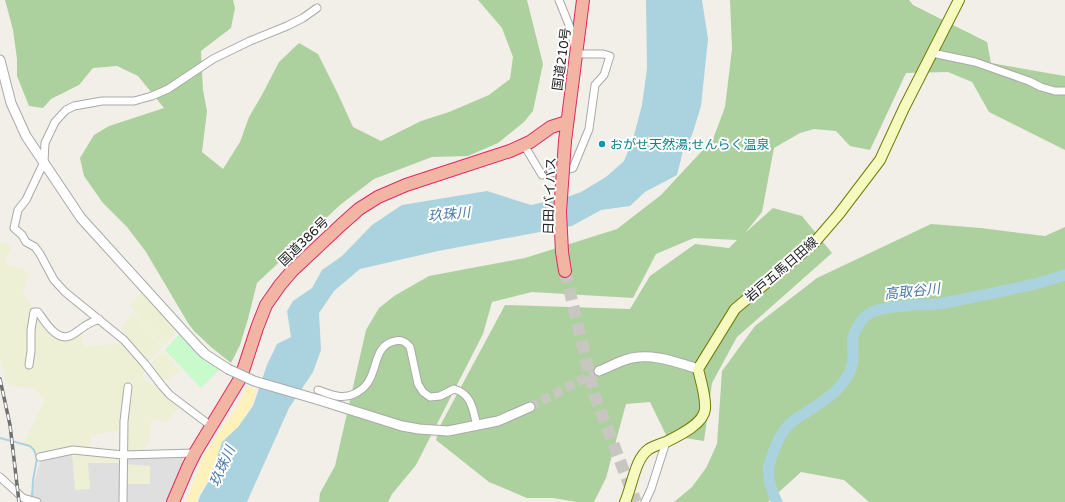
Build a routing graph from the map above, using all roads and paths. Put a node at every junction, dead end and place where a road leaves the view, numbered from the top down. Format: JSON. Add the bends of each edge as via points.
{"nodes":[{"id":1,"x":559,"y":0,"type":"edge"},
{"id":2,"x":583,"y":0,"type":"edge"},
{"id":3,"x":959,"y":0,"type":"edge"},
{"id":4,"x":317,"y":8,"type":"dead end"},
{"id":5,"x":932,"y":53,"type":"junction"},
{"id":6,"x":576,"y":54,"type":"junction"},
{"id":7,"x":0,"y":60,"type":"edge"},
{"id":8,"x":1065,"y":92,"type":"edge"},
{"id":9,"x":567,"y":122,"type":"junction"},
{"id":10,"x":524,"y":145,"type":"junction"},
{"id":11,"x":44,"y":162,"type":"junction"},
{"id":12,"x":565,"y":271,"type":"tunnel mouth"},
{"id":13,"x":99,"y":319,"type":"junction"},
{"id":14,"x":29,"y":365,"type":"dead end"},
{"id":15,"x":698,"y":369,"type":"junction"},
{"id":16,"x":599,"y":371,"type":"tunnel mouth"},
{"id":17,"x":128,"y":387,"type":"dead end"},
{"id":18,"x":317,"y":395,"type":"junction"},
{"id":19,"x":530,"y":407,"type":"tunnel mouth"},
{"id":20,"x":211,"y":426,"type":"junction"},
{"id":21,"x":478,"y":426,"type":"junction"},
{"id":22,"x":666,"y":442,"type":"junction"},
{"id":23,"x":195,"y":453,"type":"junction"},
{"id":24,"x":123,"y":454,"type":"junction"},
{"id":25,"x":40,"y":457,"type":"dead end"},
{"id":26,"x":0,"y":477,"type":"edge"},
{"id":27,"x":25,"y":500,"type":"edge"},
{"id":28,"x":37,"y":502,"type":"edge"},
{"id":29,"x":123,"y":502,"type":"edge"},
{"id":30,"x":173,"y":502,"type":"edge"},
{"id":31,"x":625,"y":502,"type":"edge"},
{"id":32,"x":645,"y":502,"type":"edge"}],
"edges":[{"from":1,"to":6,"type":"street","via":[[571,30]]},
{"from":2,"to":6,"type":"highway","name":"国道210号"},
{"from":3,"to":5,"type":"main road","name":"岩戸五馬日田線"},
{"from":4,"to":11,"type":"street","via":[[303,18],[213,59],[168,89],[152,96],[134,101],[74,106],[66,110],[55,122],[45,143]]},
{"from":5,"to":8,"type":"street","via":[[975,62],[1041,87]]},
{"from":5,"to":15,"type":"main road","name":"岩戸五馬日田線","via":[[880,160],[814,243],[735,309]]},
{"from":6,"to":9,"type":"highway","name":"国道210号"},
{"from":6,"to":10,"type":"street","via":[[607,55],[604,75],[595,85],[589,129],[573,168],[542,175]]},
{"from":7,"to":11,"type":"street","via":[[11,103],[26,136]]},
{"from":9,"to":10,"type":"highway","name":"国道386号","via":[[551,126]]},
{"from":9,"to":12,"type":"highway","name":"日田バイパス","bridge":true,"via":[[560,212]]},
{"from":10,"to":20,"type":"highway","name":"国道386号","via":[[392,190],[367,203],[341,225],[288,275],[270,298],[241,377]]},
{"from":11,"to":13,"type":"street","via":[[26,200],[18,210],[14,228],[26,242],[35,247],[64,292]]},
{"from":11,"to":18,"type":"street","bridge":true,"via":[[81,218],[198,347],[228,369],[254,381]]},
{"from":13,"to":14,"type":"street","via":[[68,337],[53,332],[38,312],[34,312]]},
{"from":13,"to":20,"type":"street","via":[[124,340],[170,395]]},
{"from":15,"to":16,"type":"street","via":[[668,359],[644,357],[623,360]]},
{"from":15,"to":22,"type":"main road","via":[[705,411],[695,425]]},
{"from":17,"to":24,"type":"street"},
{"from":18,"to":21,"type":"street","via":[[402,426],[448,431]]},
{"from":18,"to":21,"type":"street","via":[[340,397],[355,394],[366,385],[383,347],[398,340],[407,342],[410,347],[418,384],[423,392],[430,397],[440,396],[454,389],[462,391],[467,396]]},
{"from":19,"to":21,"type":"street","via":[[498,421]]},
{"from":20,"to":23,"type":"highway","name":"国道386号"},
{"from":22,"to":31,"type":"main road","via":[[648,449],[640,460]]},
{"from":22,"to":32,"type":"street","via":[[658,471]]},
{"from":23,"to":24,"type":"street"},
{"from":23,"to":30,"type":"highway","name":"国道386号"},
{"from":24,"to":25,"type":"street","via":[[73,450]]},
{"from":24,"to":29,"type":"street"},
{"from":26,"to":27,"type":"street"},
{"from":27,"to":28,"type":"street"}]}
